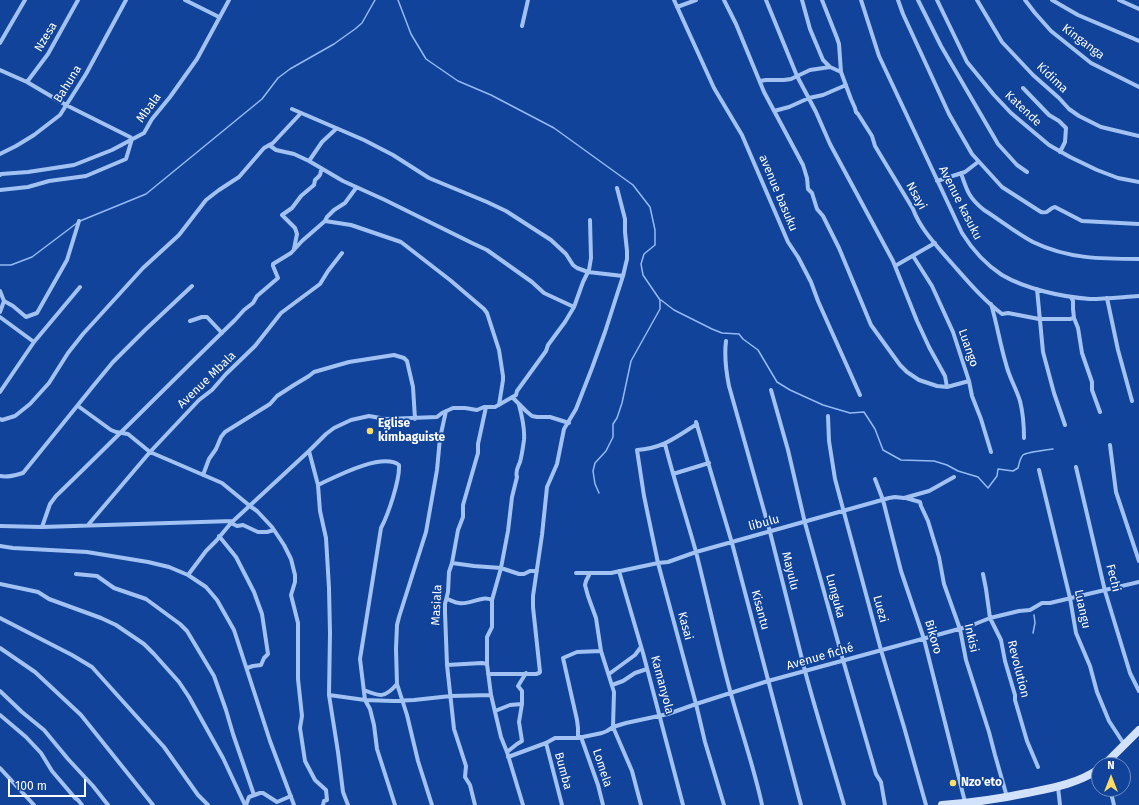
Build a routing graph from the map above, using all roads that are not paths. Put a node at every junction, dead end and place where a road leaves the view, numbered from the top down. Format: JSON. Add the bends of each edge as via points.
{"nodes":[{"id":1,"x":25,"y":0,"type":"edge"},
{"id":2,"x":78,"y":0,"type":"edge"},
{"id":3,"x":126,"y":0,"type":"edge"},
{"id":4,"x":185,"y":0,"type":"edge"},
{"id":5,"x":228,"y":0,"type":"edge"},
{"id":6,"x":528,"y":0,"type":"edge"},
{"id":7,"x":674,"y":0,"type":"edge"},
{"id":8,"x":696,"y":0,"type":"edge"},
{"id":9,"x":724,"y":0,"type":"edge"},
{"id":10,"x":766,"y":0,"type":"edge"},
{"id":11,"x":802,"y":0,"type":"edge"},
{"id":12,"x":822,"y":0,"type":"edge"},
{"id":13,"x":861,"y":0,"type":"edge"},
{"id":14,"x":918,"y":0,"type":"edge"},
{"id":15,"x":937,"y":0,"type":"edge"},
{"id":16,"x":977,"y":0,"type":"edge"},
{"id":17,"x":1025,"y":0,"type":"edge"},
{"id":18,"x":1052,"y":0,"type":"edge"},
{"id":19,"x":1120,"y":0,"type":"edge"},
{"id":20,"x":900,"y":1,"type":"edge"},
{"id":21,"x":677,"y":7,"type":"junction"},
{"id":22,"x":1139,"y":9,"type":"edge"},
{"id":23,"x":219,"y":17,"type":"junction"},
{"id":24,"x":522,"y":26,"type":"dead end"},
{"id":25,"x":1139,"y":42,"type":"edge"},
{"id":26,"x":0,"y":43,"type":"edge"},
{"id":27,"x":830,"y":67,"type":"junction"},
{"id":28,"x":0,"y":70,"type":"edge"},
{"id":29,"x":841,"y":72,"type":"junction"},
{"id":30,"x":797,"y":76,"type":"junction"},
{"id":31,"x":760,"y":81,"type":"junction"},
{"id":32,"x":27,"y":82,"type":"junction"},
{"id":33,"x":846,"y":85,"type":"junction"},
{"id":34,"x":1139,"y":86,"type":"edge"},
{"id":35,"x":1023,"y":88,"type":"dead end"},
{"id":36,"x":809,"y":98,"type":"junction"},
{"id":37,"x":66,"y":105,"type":"junction"},
{"id":38,"x":292,"y":109,"type":"dead end"},
{"id":39,"x":774,"y":111,"type":"junction"},
{"id":40,"x":301,"y":113,"type":"junction"},
{"id":41,"x":336,"y":129,"type":"junction"},
{"id":42,"x":1139,"y":136,"type":"edge"},
{"id":43,"x":132,"y":139,"type":"junction"},
{"id":44,"x":269,"y":145,"type":"junction"},
{"id":45,"x":1060,"y":152,"type":"junction"},
{"id":46,"x":0,"y":154,"type":"edge"},
{"id":47,"x":309,"y":161,"type":"junction"},
{"id":48,"x":978,"y":162,"type":"junction"},
{"id":49,"x":320,"y":168,"type":"junction"},
{"id":50,"x":1027,"y":172,"type":"dead end"},
{"id":51,"x":961,"y":173,"type":"junction"},
{"id":52,"x":0,"y":175,"type":"edge"},
{"id":53,"x":937,"y":181,"type":"junction"},
{"id":54,"x":1139,"y":182,"type":"edge"},
{"id":55,"x":356,"y":188,"type":"junction"},
{"id":56,"x":617,"y":188,"type":"dead end"},
{"id":57,"x":0,"y":190,"type":"edge"},
{"id":58,"x":590,"y":220,"type":"dead end"},
{"id":59,"x":79,"y":221,"type":"dead end"},
{"id":60,"x":325,"y":221,"type":"junction"},
{"id":61,"x":1139,"y":224,"type":"edge"},
{"id":62,"x":935,"y":244,"type":"junction"},
{"id":63,"x":294,"y":250,"type":"junction"},
{"id":64,"x":342,"y":253,"type":"dead end"},
{"id":65,"x":913,"y":256,"type":"junction"},
{"id":66,"x":1139,"y":259,"type":"edge"},
{"id":67,"x":895,"y":266,"type":"junction"},
{"id":68,"x":588,"y":272,"type":"junction"},
{"id":69,"x":623,"y":276,"type":"junction"},
{"id":70,"x":192,"y":286,"type":"dead end"},
{"id":71,"x":80,"y":287,"type":"dead end"},
{"id":72,"x":1037,"y":289,"type":"junction"},
{"id":73,"x":0,"y":291,"type":"edge"},
{"id":74,"x":1139,"y":296,"type":"edge"},
{"id":75,"x":1071,"y":297,"type":"junction"},
{"id":76,"x":1107,"y":298,"type":"junction"},
{"id":77,"x":4,"y":301,"type":"junction"},
{"id":78,"x":991,"y":304,"type":"junction"},
{"id":79,"x":574,"y":307,"type":"junction"},
{"id":80,"x":0,"y":312,"type":"edge"},
{"id":81,"x":0,"y":317,"type":"edge"},
{"id":82,"x":1074,"y":318,"type":"junction"},
{"id":83,"x":1039,"y":319,"type":"junction"},
{"id":84,"x":190,"y":321,"type":"dead end"},
{"id":85,"x":222,"y":332,"type":"junction"},
{"id":86,"x":726,"y":341,"type":"dead end"},
{"id":87,"x":34,"y":342,"type":"junction"},
{"id":88,"x":969,"y":381,"type":"junction"},
{"id":89,"x":947,"y":387,"type":"junction"},
{"id":90,"x":771,"y":390,"type":"dead end"},
{"id":91,"x":0,"y":392,"type":"edge"},
{"id":92,"x":860,"y":394,"type":"dead end"},
{"id":93,"x":512,"y":397,"type":"junction"},
{"id":94,"x":1132,"y":401,"type":"dead end"},
{"id":95,"x":499,"y":405,"type":"junction"},
{"id":96,"x":520,"y":405,"type":"junction"},
{"id":97,"x":78,"y":406,"type":"junction"},
{"id":98,"x":486,"y":407,"type":"junction"},
{"id":99,"x":446,"y":411,"type":"junction"},
{"id":100,"x":1100,"y":412,"type":"dead end"},
{"id":101,"x":828,"y":416,"type":"dead end"},
{"id":102,"x":0,"y":419,"type":"edge"},
{"id":103,"x":415,"y":419,"type":"junction"},
{"id":104,"x":569,"y":423,"type":"junction"},
{"id":105,"x":1065,"y":425,"type":"dead end"},
{"id":106,"x":122,"y":433,"type":"junction"},
{"id":107,"x":1024,"y":438,"type":"dead end"},
{"id":108,"x":666,"y":444,"type":"junction"},
{"id":109,"x":1110,"y":445,"type":"dead end"},
{"id":110,"x":309,"y":451,"type":"junction"},
{"id":111,"x":150,"y":452,"type":"junction"},
{"id":112,"x":991,"y":452,"type":"dead end"},
{"id":113,"x":709,"y":463,"type":"junction"},
{"id":114,"x":1076,"y":467,"type":"dead end"},
{"id":115,"x":1039,"y":470,"type":"dead end"},
{"id":116,"x":673,"y":474,"type":"junction"},
{"id":117,"x":203,"y":475,"type":"junction"},
{"id":118,"x":0,"y":476,"type":"edge"},
{"id":119,"x":954,"y":477,"type":"dead end"},
{"id":120,"x":875,"y":478,"type":"dead end"},
{"id":121,"x":318,"y":485,"type":"junction"},
{"id":122,"x":904,"y":498,"type":"junction"},
{"id":123,"x":883,"y":500,"type":"junction"},
{"id":124,"x":250,"y":506,"type":"junction"},
{"id":125,"x":844,"y":511,"type":"junction"},
{"id":126,"x":232,"y":522,"type":"junction"},
{"id":127,"x":805,"y":523,"type":"junction"},
{"id":128,"x":88,"y":525,"type":"junction"},
{"id":129,"x":0,"y":526,"type":"edge"},
{"id":130,"x":42,"y":528,"type":"junction"},
{"id":131,"x":274,"y":530,"type":"junction"},
{"id":132,"x":770,"y":532,"type":"junction"},
{"id":133,"x":219,"y":536,"type":"junction"},
{"id":134,"x":732,"y":543,"type":"junction"},
{"id":135,"x":0,"y":546,"type":"edge"},
{"id":136,"x":696,"y":552,"type":"junction"},
{"id":137,"x":1139,"y":561,"type":"edge"},
{"id":138,"x":452,"y":563,"type":"junction"},
{"id":139,"x":658,"y":563,"type":"junction"},
{"id":140,"x":501,"y":568,"type":"junction"},
{"id":141,"x":537,"y":571,"type":"junction"},
{"id":142,"x":619,"y":571,"type":"junction"},
{"id":143,"x":576,"y":573,"type":"dead end"},
{"id":144,"x":590,"y":573,"type":"junction"},
{"id":145,"x":76,"y":574,"type":"dead end"},
{"id":146,"x":983,"y":574,"type":"dead end"},
{"id":147,"x":188,"y":575,"type":"junction"},
{"id":148,"x":1139,"y":582,"type":"edge"},
{"id":149,"x":0,"y":584,"type":"edge"},
{"id":150,"x":1105,"y":590,"type":"junction"},
{"id":151,"x":1070,"y":598,"type":"junction"},
{"id":152,"x":447,"y":599,"type":"junction"},
{"id":153,"x":492,"y":600,"type":"junction"},
{"id":154,"x":0,"y":618,"type":"edge"},
{"id":155,"x":990,"y":618,"type":"junction"},
{"id":156,"x":960,"y":629,"type":"junction"},
{"id":157,"x":924,"y":638,"type":"junction"},
{"id":158,"x":641,"y":647,"type":"junction"},
{"id":159,"x":0,"y":648,"type":"edge"},
{"id":160,"x":881,"y":650,"type":"junction"},
{"id":161,"x":601,"y":651,"type":"junction"},
{"id":162,"x":843,"y":660,"type":"junction"},
{"id":163,"x":487,"y":664,"type":"junction"},
{"id":164,"x":447,"y":665,"type":"junction"},
{"id":165,"x":247,"y":668,"type":"junction"},
{"id":166,"x":647,"y":669,"type":"junction"},
{"id":167,"x":805,"y":672,"type":"junction"},
{"id":168,"x":526,"y":673,"type":"junction"},
{"id":169,"x":488,"y":674,"type":"junction"},
{"id":170,"x":609,"y":674,"type":"junction"},
{"id":171,"x":768,"y":681,"type":"junction"},
{"id":172,"x":397,"y":684,"type":"junction"},
{"id":173,"x":612,"y":685,"type":"junction"},
{"id":174,"x":364,"y":690,"type":"junction"},
{"id":175,"x":0,"y":691,"type":"edge"},
{"id":176,"x":1139,"y":691,"type":"edge"},
{"id":177,"x":731,"y":694,"type":"junction"},
{"id":178,"x":328,"y":695,"type":"junction"},
{"id":179,"x":491,"y":695,"type":"junction"},
{"id":180,"x":451,"y":696,"type":"junction"},
{"id":181,"x":365,"y":700,"type":"junction"},
{"id":182,"x":402,"y":701,"type":"junction"},
{"id":183,"x":522,"y":704,"type":"junction"},
{"id":184,"x":696,"y":704,"type":"junction"},
{"id":185,"x":495,"y":711,"type":"junction"},
{"id":186,"x":0,"y":715,"type":"edge"},
{"id":187,"x":660,"y":716,"type":"junction"},
{"id":188,"x":613,"y":727,"type":"junction"},
{"id":189,"x":1139,"y":730,"type":"edge"},
{"id":190,"x":579,"y":737,"type":"junction"},
{"id":191,"x":546,"y":743,"type":"junction"},
{"id":192,"x":1124,"y":745,"type":"junction"},
{"id":193,"x":507,"y":755,"type":"junction"},
{"id":194,"x":1112,"y":757,"type":"edge"},
{"id":195,"x":1038,"y":767,"type":"dead end"},
{"id":196,"x":0,"y":768,"type":"edge"},
{"id":197,"x":1091,"y":774,"type":"edge"},
{"id":198,"x":1058,"y":787,"type":"junction"},
{"id":199,"x":254,"y":795,"type":"junction"},
{"id":200,"x":291,"y":796,"type":"junction"},
{"id":201,"x":1007,"y":797,"type":"junction"},
{"id":202,"x":965,"y":802,"type":"junction"},
{"id":203,"x":34,"y":805,"type":"edge"},
{"id":204,"x":82,"y":805,"type":"edge"},
{"id":205,"x":108,"y":805,"type":"edge"},
{"id":206,"x":153,"y":805,"type":"edge"},
{"id":207,"x":208,"y":805,"type":"edge"},
{"id":208,"x":245,"y":805,"type":"edge"},
{"id":209,"x":294,"y":805,"type":"edge"},
{"id":210,"x":323,"y":805,"type":"edge"},
{"id":211,"x":348,"y":805,"type":"edge"},
{"id":212,"x":395,"y":805,"type":"edge"},
{"id":213,"x":432,"y":805,"type":"edge"},
{"id":214,"x":475,"y":805,"type":"edge"},
{"id":215,"x":523,"y":805,"type":"edge"},
{"id":216,"x":562,"y":805,"type":"edge"},
{"id":217,"x":603,"y":805,"type":"edge"},
{"id":218,"x":641,"y":805,"type":"edge"},
{"id":219,"x":683,"y":805,"type":"edge"},
{"id":220,"x":724,"y":805,"type":"edge"},
{"id":221,"x":762,"y":805,"type":"edge"},
{"id":222,"x":801,"y":805,"type":"edge"},
{"id":223,"x":844,"y":805,"type":"edge"},
{"id":224,"x":885,"y":805,"type":"edge"},
{"id":225,"x":926,"y":805,"type":"edge"},
{"id":226,"x":942,"y":805,"type":"edge"},
{"id":227,"x":1060,"y":805,"type":"edge"}],
"edges":[{"from":1,"to":26,"type":"street"},
{"from":2,"to":32,"type":"street","name":"Nzesa","via":[[48,54]]},
{"from":3,"to":37,"type":"street","name":"Bahuna"},
{"from":4,"to":23,"type":"street"},
{"from":5,"to":23,"type":"street","name":"Mbala"},
{"from":6,"to":24,"type":"street"},
{"from":7,"to":21,"type":"street","name":"avenue basuku"},
{"from":8,"to":21,"type":"street"},
{"from":9,"to":31,"type":"street"},
{"from":10,"to":30,"type":"street"},
{"from":11,"to":27,"type":"street","via":[[810,29],[823,60]]},
{"from":12,"to":29,"type":"street","name":"Nsayi","via":[[839,44]]},
{"from":13,"to":53,"type":"street","name":"Avenue kasuku","via":[[879,56]]},
{"from":14,"to":50,"type":"street","via":[[941,46],[998,144]]},
{"from":15,"to":45,"type":"street","name":"Katende","via":[[967,62],[1011,113]]},
{"from":16,"to":42,"type":"street","name":"Kidima","via":[[1002,42],[1069,109],[1101,127]]},
{"from":17,"to":34,"type":"street","name":"Kinganga","via":[[1051,31],[1091,62]]},
{"from":18,"to":25,"type":"street"},
{"from":19,"to":22,"type":"street"},
{"from":20,"to":48,"type":"street","via":[[903,14],[949,114]]},
{"from":21,"to":92,"type":"street","name":"avenue basuku","via":[[714,88],[742,135],[788,242],[811,282]]},
{"from":23,"to":43,"type":"street","name":"Mbala","via":[[197,59],[170,97],[144,132]]},
{"from":27,"to":29,"type":"street"},
{"from":27,"to":30,"type":"street","via":[[810,70]]},
{"from":28,"to":32,"type":"street"},
{"from":29,"to":33,"type":"street","name":"Nsayi"},
{"from":30,"to":31,"type":"street","via":[[784,80]]},
{"from":30,"to":36,"type":"street"},
{"from":31,"to":39,"type":"street"},
{"from":32,"to":37,"type":"street"},
{"from":33,"to":36,"type":"street"},
{"from":33,"to":62,"type":"street","name":"Nsayi","via":[[856,112],[916,217]]},
{"from":35,"to":45,"type":"street","via":[[1049,115],[1066,128],[1065,142]]},
{"from":36,"to":39,"type":"street"},
{"from":36,"to":67,"type":"street","via":[[843,170]]},
{"from":37,"to":43,"type":"street"},
{"from":37,"to":46,"type":"street","name":"Bahuna","via":[[60,115],[34,135]]},
{"from":38,"to":40,"type":"street"},
{"from":39,"to":89,"type":"street","via":[[803,165],[808,189],[839,248],[877,334],[907,372],[924,382]]},
{"from":40,"to":41,"type":"street"},
{"from":40,"to":44,"type":"street"},
{"from":41,"to":47,"type":"street","via":[[322,142]]},
{"from":41,"to":68,"type":"street","via":[[393,155],[429,178],[506,211],[551,240],[577,268]]},
{"from":43,"to":52,"type":"street","name":"Mbala","via":[[74,165]]},
{"from":43,"to":57,"type":"street","via":[[126,159],[86,176]]},
{"from":44,"to":47,"type":"street","via":[[276,150]]},
{"from":44,"to":102,"type":"street","via":[[239,177],[206,200],[179,235],[132,279],[83,334],[49,383],[30,404],[14,416]]},
{"from":45,"to":54,"type":"street","name":"Katende","via":[[1118,178]]},
{"from":47,"to":49,"type":"street"},
{"from":48,"to":51,"type":"street"},
{"from":48,"to":61,"type":"street","via":[[1002,187],[1041,212],[1048,212],[1054,207],[1082,221]]},
{"from":49,"to":55,"type":"street"},
{"from":49,"to":63,"type":"street","via":[[321,175],[314,180],[314,185],[282,216],[295,228],[297,234]]},
{"from":51,"to":53,"type":"street"},
{"from":51,"to":66,"type":"street","via":[[966,190],[977,205],[1034,242],[1079,256]]},
{"from":53,"to":72,"type":"street","name":"Avenue kasuku","via":[[962,233],[980,257],[1001,274]]},
{"from":55,"to":60,"type":"street","via":[[345,203],[334,210]]},
{"from":55,"to":79,"type":"street","via":[[487,250],[544,293]]},
{"from":56,"to":69,"type":"street","via":[[625,219],[627,259]]},
{"from":58,"to":68,"type":"street","via":[[591,258]]},
{"from":59,"to":77,"type":"street","via":[[67,260],[37,313],[26,317]]},
{"from":60,"to":63,"type":"street"},
{"from":60,"to":95,"type":"street","via":[[351,225],[401,242],[487,313],[501,360],[503,380]]},
{"from":62,"to":65,"type":"street"},
{"from":62,"to":78,"type":"street","name":"Nsayi"},
{"from":63,"to":85,"type":"street","via":[[273,264],[278,278]]},
{"from":64,"to":111,"type":"street","name":"Avenue Mbala","via":[[320,284],[280,313],[244,358],[199,400]]},
{"from":65,"to":67,"type":"street"},
{"from":65,"to":88,"type":"street","name":"Luango","via":[[946,315]]},
{"from":67,"to":89,"type":"street","via":[[917,321],[945,376]]},
{"from":68,"to":69,"type":"street"},
{"from":68,"to":79,"type":"street"},
{"from":69,"to":104,"type":"street","via":[[606,332]]},
{"from":70,"to":97,"type":"street","via":[[113,362]]},
{"from":71,"to":87,"type":"street"},
{"from":72,"to":75,"type":"street","name":"Avenue kasuku"},
{"from":72,"to":83,"type":"street"},
{"from":73,"to":77,"type":"street"},
{"from":74,"to":76,"type":"street","name":"Avenue kasuku"},
{"from":75,"to":76,"type":"street","name":"Avenue kasuku"},
{"from":75,"to":82,"type":"street"},
{"from":76,"to":94,"type":"street"},
{"from":77,"to":80,"type":"street"},
{"from":78,"to":83,"type":"street","name":"Nsayi","via":[[1002,314]]},
{"from":78,"to":107,"type":"street","via":[[1006,366],[1020,401]]},
{"from":79,"to":93,"type":"street"},
{"from":81,"to":87,"type":"street"},
{"from":82,"to":83,"type":"street","name":"Nsayi"},
{"from":82,"to":100,"type":"street"},
{"from":83,"to":105,"type":"street","via":[[1054,393]]},
{"from":84,"to":85,"type":"street","via":[[207,317]]},
{"from":85,"to":106,"type":"street"},
{"from":86,"to":132,"type":"street","name":"Mayulu","via":[[725,367],[729,386]]},
{"from":87,"to":91,"type":"street"},
{"from":88,"to":89,"type":"street"},
{"from":88,"to":112,"type":"street","name":"Luango"},
{"from":90,"to":127,"type":"street","name":"Lunguka"},
{"from":93,"to":95,"type":"street"},
{"from":93,"to":96,"type":"street"},
{"from":95,"to":98,"type":"street"},
{"from":96,"to":104,"type":"street","via":[[532,416],[550,417]]},
{"from":96,"to":140,"type":"street","via":[[524,440]]},
{"from":97,"to":106,"type":"street","via":[[111,430]]},
{"from":97,"to":118,"type":"street","via":[[23,473]]},
{"from":98,"to":99,"type":"street","via":[[477,410],[453,408]]},
{"from":98,"to":138,"type":"street","name":"Masiala"},
{"from":99,"to":103,"type":"street","via":[[437,417]]},
{"from":99,"to":172,"type":"street","via":[[426,532],[398,625]]},
{"from":101,"to":125,"type":"street","name":"Luezi","via":[[829,441]]},
{"from":103,"to":110,"type":"street","via":[[386,419],[372,416],[351,420],[334,428]]},
{"from":103,"to":117,"type":"street","via":[[412,379],[404,358],[394,355],[314,372],[225,432]]},
{"from":104,"to":141,"type":"street","via":[[564,429],[557,464],[547,487]]},
{"from":106,"to":111,"type":"street","via":[[128,434]]},
{"from":106,"to":130,"type":"street","via":[[56,496],[50,504]]},
{"from":108,"to":113,"type":"street","name":"Kisantu","via":[[696,423]]},
{"from":108,"to":116,"type":"street"},
{"from":108,"to":139,"type":"street","name":"Kasai","via":[[637,450]]},
{"from":109,"to":137,"type":"street","via":[[1116,492]]},
{"from":110,"to":121,"type":"street"},
{"from":110,"to":124,"type":"street"},
{"from":111,"to":117,"type":"street"},
{"from":111,"to":128,"type":"street","name":"Avenue Mbala"},
{"from":113,"to":116,"type":"street"},
{"from":113,"to":134,"type":"street","name":"Kisantu"},
{"from":114,"to":150,"type":"street","name":"Fechi"},
{"from":115,"to":151,"type":"street","name":"Luangu"},
{"from":116,"to":136,"type":"street"},
{"from":117,"to":124,"type":"street","via":[[222,483]]},
{"from":119,"to":122,"type":"street","name":"libulu","via":[[929,491]]},
{"from":120,"to":123,"type":"street","name":"Bikoro"},
{"from":121,"to":174,"type":"street","via":[[372,463],[393,462],[398,465],[399,475],[381,528],[361,652]]},
{"from":121,"to":178,"type":"street","via":[[328,572]]},
{"from":122,"to":123,"type":"street","name":"libulu"},
{"from":122,"to":156,"type":"street","name":"Inkisi","via":[[920,502],[928,520],[943,580]]},
{"from":123,"to":125,"type":"street","name":"libulu"},
{"from":123,"to":157,"type":"street","name":"Bikoro","via":[[901,571]]},
{"from":124,"to":126,"type":"street"},
{"from":124,"to":131,"type":"street"},
{"from":125,"to":127,"type":"street","name":"libulu"},
{"from":125,"to":160,"type":"street","name":"Luezi"},
{"from":126,"to":128,"type":"street"},
{"from":126,"to":131,"type":"street","via":[[258,532]]},
{"from":126,"to":133,"type":"street"},
{"from":127,"to":132,"type":"street","name":"libulu"},
{"from":127,"to":162,"type":"street","name":"Lunguka"},
{"from":128,"to":130,"type":"street"},
{"from":129,"to":130,"type":"street"},
{"from":131,"to":210,"type":"street","via":[[288,553],[294,570],[295,582],[291,595],[298,623],[298,679],[302,716],[300,728],[305,762],[315,780],[326,790],[327,800]]},
{"from":132,"to":134,"type":"street","name":"libulu"},
{"from":132,"to":167,"type":"street","name":"Mayulu"},
{"from":133,"to":147,"type":"street"},
{"from":133,"to":165,"type":"street","via":[[240,563],[262,614],[268,654],[261,665]]},
{"from":134,"to":136,"type":"street","name":"libulu"},
{"from":134,"to":171,"type":"street","name":"Kisantu"},
{"from":135,"to":147,"type":"street","via":[[122,557],[169,567]]},
{"from":136,"to":139,"type":"street","name":"libulu"},
{"from":136,"to":177,"type":"street"},
{"from":138,"to":140,"type":"street"},
{"from":138,"to":152,"type":"street","name":"Masiala"},
{"from":139,"to":142,"type":"street","name":"libulu"},
{"from":139,"to":184,"type":"street","name":"Kasai"},
{"from":140,"to":141,"type":"street","via":[[519,574]]},
{"from":140,"to":153,"type":"street"},
{"from":141,"to":168,"type":"street","via":[[533,617],[540,672]]},
{"from":142,"to":144,"type":"street","name":"libulu"},
{"from":142,"to":158,"type":"street","name":"Kamanyola"},
{"from":143,"to":144,"type":"street","name":"libulu"},
{"from":144,"to":161,"type":"street","via":[[585,585],[596,618]]},
{"from":145,"to":199,"type":"street","via":[[97,576],[114,588],[146,599],[187,632],[214,676]]},
{"from":146,"to":155,"type":"street","name":"Revolution"},
{"from":147,"to":165,"type":"street","via":[[206,587],[217,600],[234,630]]},
{"from":148,"to":150,"type":"street","name":"Avenue fiché"},
{"from":149,"to":208,"type":"street","via":[[38,592],[49,599],[101,618],[144,644],[189,696],[224,758]]},
{"from":150,"to":151,"type":"street","name":"Avenue fiché"},
{"from":150,"to":176,"type":"street","name":"Fechi","via":[[1130,673]]},
{"from":151,"to":155,"type":"street","name":"Avenue fiché"},
{"from":151,"to":192,"type":"street","name":"Luangu","via":[[1076,632],[1097,692],[1109,721]]},
{"from":152,"to":153,"type":"street","via":[[460,604],[486,598]]},
{"from":152,"to":164,"type":"street","name":"Masiala"},
{"from":153,"to":163,"type":"street","via":[[492,627],[488,637]]},
{"from":154,"to":207,"type":"street","via":[[92,667],[164,748]]},
{"from":155,"to":156,"type":"street","name":"Avenue fiché"},
{"from":155,"to":195,"type":"street","name":"Revolution","via":[[1001,640],[1017,707]]},
{"from":156,"to":157,"type":"street","name":"Avenue fiché"},
{"from":156,"to":201,"type":"street","name":"Inkisi","via":[[966,660]]},
{"from":157,"to":160,"type":"street","name":"Avenue fiché"},
{"from":157,"to":202,"type":"street","name":"Bikoro"},
{"from":158,"to":166,"type":"street","name":"Kamanyola"},
{"from":158,"to":170,"type":"street","via":[[635,655]]},
{"from":159,"to":206,"type":"street","via":[[35,672],[81,716]]},
{"from":160,"to":162,"type":"street","name":"Avenue fiché"},
{"from":160,"to":225,"type":"street","name":"Luezi"},
{"from":161,"to":170,"type":"street"},
{"from":161,"to":190,"type":"street","name":"Lomela","via":[[577,652],[563,658]]},
{"from":162,"to":167,"type":"street","name":"Avenue fiché"},
{"from":162,"to":224,"type":"street","name":"Lunguka","via":[[876,774],[881,782]]},
{"from":163,"to":164,"type":"street"},
{"from":163,"to":169,"type":"street"},
{"from":164,"to":180,"type":"street","name":"Masiala"},
{"from":165,"to":200,"type":"street"},
{"from":166,"to":173,"type":"street"},
{"from":166,"to":187,"type":"street","name":"Kamanyola"},
{"from":167,"to":171,"type":"street","name":"Avenue fiché"},
{"from":167,"to":223,"type":"street","name":"Mayulu"},
{"from":168,"to":169,"type":"street"},
{"from":168,"to":183,"type":"street","via":[[518,686],[522,691]]},
{"from":169,"to":179,"type":"street"},
{"from":170,"to":173,"type":"street"},
{"from":171,"to":177,"type":"street","name":"Avenue fiché"},
{"from":171,"to":222,"type":"street","name":"Kisantu"},
{"from":172,"to":174,"type":"street","via":[[390,692],[382,695],[374,695]]},
{"from":172,"to":182,"type":"street"},
{"from":173,"to":188,"type":"street"},
{"from":174,"to":181,"type":"street"},
{"from":175,"to":205,"type":"street","via":[[44,730]]},
{"from":177,"to":184,"type":"street","name":"Avenue fiché"},
{"from":177,"to":221,"type":"street"},
{"from":178,"to":181,"type":"street"},
{"from":178,"to":211,"type":"street","via":[[343,792]]},
{"from":179,"to":180,"type":"street"},
{"from":179,"to":185,"type":"street"},
{"from":180,"to":182,"type":"street"},
{"from":180,"to":214,"type":"street","name":"Masiala","via":[[454,729],[466,766],[465,777]]},
{"from":181,"to":182,"type":"street"},
{"from":181,"to":212,"type":"street","via":[[370,709],[377,749]]},
{"from":182,"to":213,"type":"street"},
{"from":183,"to":185,"type":"street","via":[[510,704]]},
{"from":183,"to":193,"type":"street","via":[[519,722],[522,741]]},
{"from":184,"to":187,"type":"street","name":"Avenue fiché"},
{"from":184,"to":220,"type":"street","name":"Kasai"},
{"from":185,"to":193,"type":"street","via":[[500,737]]},
{"from":186,"to":204,"type":"street","via":[[41,753],[52,771]]},
{"from":187,"to":188,"type":"street","name":"Avenue fiché"},
{"from":187,"to":219,"type":"street","name":"Kamanyola"},
{"from":188,"to":190,"type":"street","name":"Avenue fiché","via":[[607,732]]},
{"from":188,"to":218,"type":"street","via":[[632,771]]},
{"from":189,"to":192,"type":"street"},
{"from":190,"to":191,"type":"street","name":"Avenue fiché","via":[[555,738]]},
{"from":190,"to":217,"type":"street","name":"Lomela"},
{"from":191,"to":193,"type":"street","name":"Avenue fiché"},
{"from":191,"to":216,"type":"street","name":"Bumba"},
{"from":192,"to":194,"type":"street"},
{"from":193,"to":215,"type":"street"},
{"from":196,"to":203,"type":"street"},
{"from":197,"to":198,"type":"street"},
{"from":198,"to":201,"type":"street"},
{"from":198,"to":227,"type":"street"},
{"from":199,"to":200,"type":"street","via":[[263,793],[277,802]]},
{"from":199,"to":208,"type":"street","via":[[248,798]]},
{"from":200,"to":209,"type":"street"},
{"from":201,"to":202,"type":"street"},
{"from":202,"to":226,"type":"street"}]}
